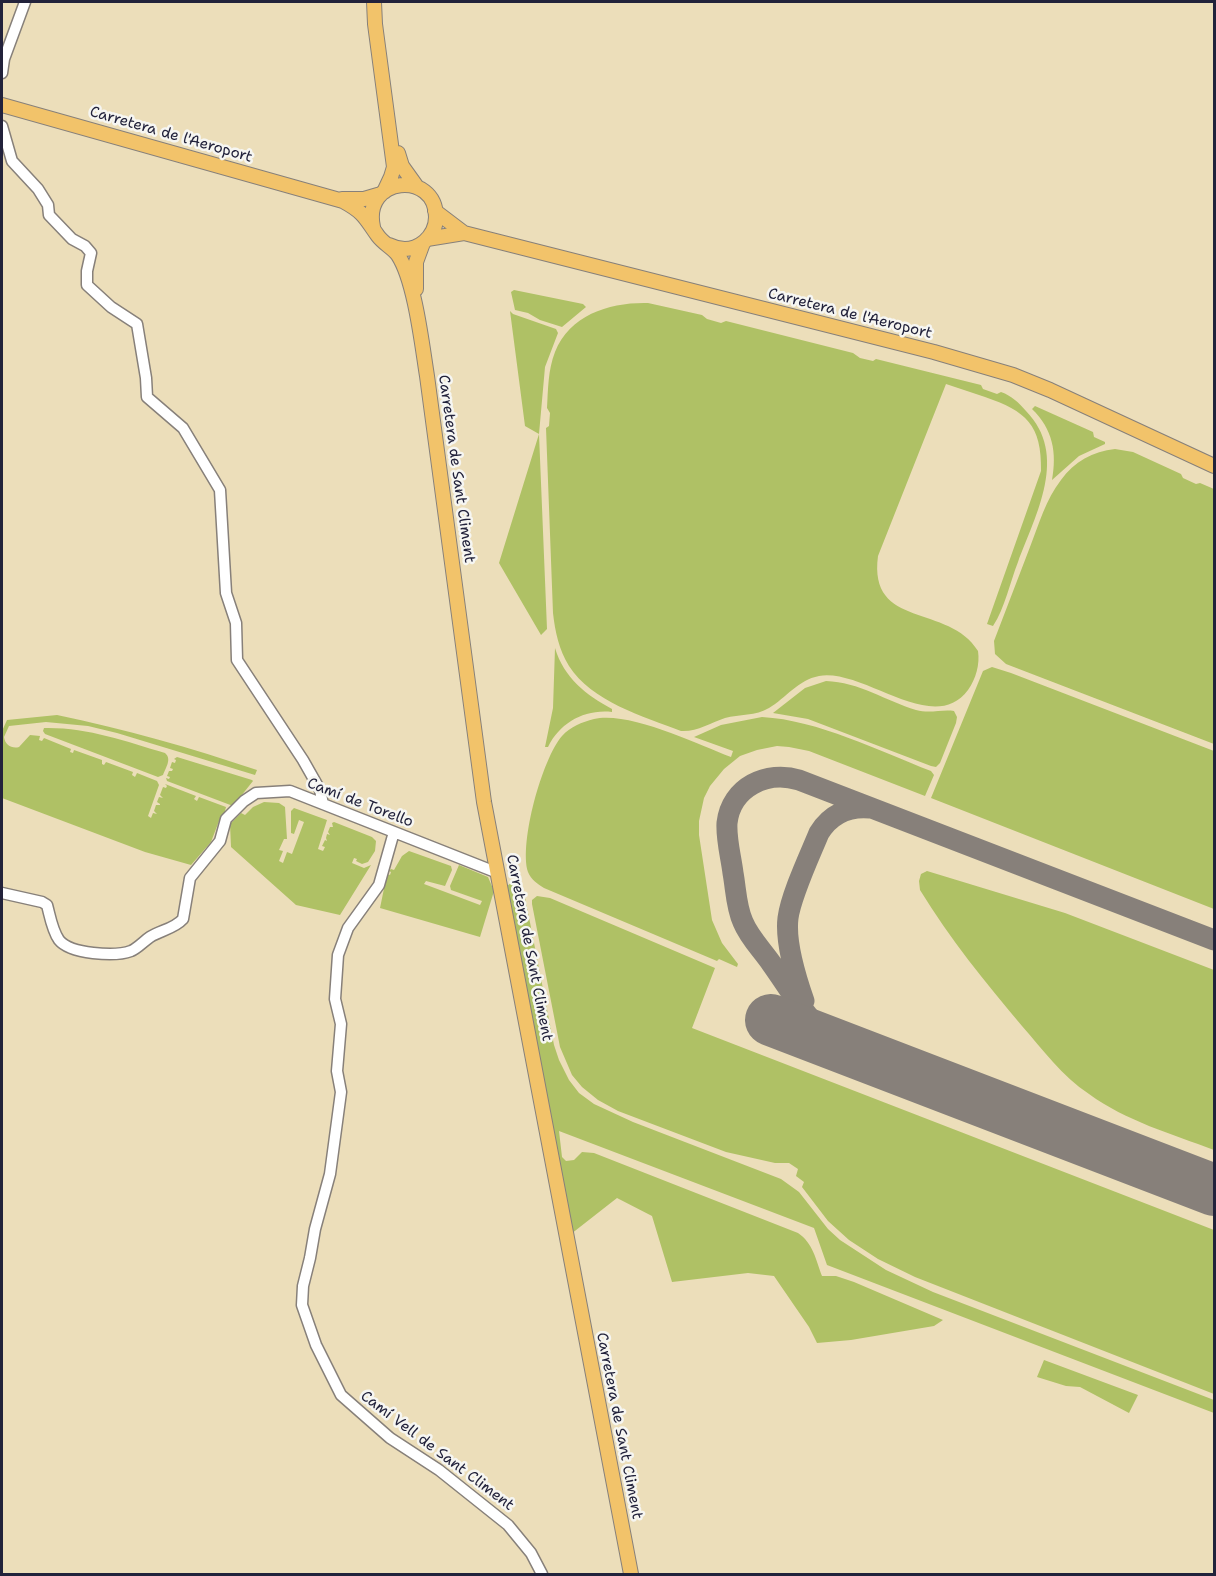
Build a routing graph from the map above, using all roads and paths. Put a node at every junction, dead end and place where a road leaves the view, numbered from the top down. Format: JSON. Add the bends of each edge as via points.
{"nodes":[{"id":1,"x":25,"y":2,"type":"edge"},
{"id":2,"x":374,"y":2,"type":"edge"},
{"id":3,"x":2,"y":73,"type":"edge"},
{"id":4,"x":2,"y":105,"type":"edge"},
{"id":5,"x":2,"y":126,"type":"edge"},
{"id":6,"x":417,"y":187,"type":"junction"},
{"id":7,"x":382,"y":193,"type":"junction"},
{"id":8,"x":331,"y":197,"type":"junction"},
{"id":9,"x":435,"y":211,"type":"junction"},
{"id":10,"x":373,"y":227,"type":"junction"},
{"id":11,"x":464,"y":233,"type":"junction"},
{"id":12,"x":425,"y":241,"type":"junction"},
{"id":13,"x":387,"y":244,"type":"junction"},
{"id":14,"x":419,"y":324,"type":"junction"},
{"id":15,"x":1215,"y":466,"type":"edge"},
{"id":16,"x":323,"y":804,"type":"junction"},
{"id":17,"x":394,"y":832,"type":"junction"},
{"id":18,"x":498,"y":873,"type":"junction"},
{"id":19,"x":2,"y":893,"type":"edge"},
{"id":20,"x":542,"y":1575,"type":"edge"},
{"id":21,"x":631,"y":1575,"type":"edge"}],
"edges":[{"from":1,"to":3,"type":"street"},
{"from":2,"to":6,"type":"main road","via":[[399,156],[407,176]]},
{"from":2,"to":7,"type":"main road","via":[[394,167]]},
{"from":4,"to":8,"type":"main road","name":"Carretera de l'Aeroport"},
{"from":5,"to":16,"type":"street","via":[[12,161],[38,189],[49,214],[72,240],[91,253],[87,285],[137,324],[147,397],[183,428],[220,490],[226,593],[236,623],[237,660],[303,760],[320,790]]},
{"from":6,"to":7,"type":"main road","via":[[400,185]]},
{"from":6,"to":9,"type":"main road","via":[[430,199]]},
{"from":7,"to":8,"type":"main road","via":[[364,199]]},
{"from":7,"to":10,"type":"main road","via":[[373,206]]},
{"from":8,"to":10,"type":"main road","via":[[356,208]]},
{"from":9,"to":11,"type":"main road","name":"Carretera de l'Aeroport"},
{"from":9,"to":12,"type":"main road","via":[[435,224]]},
{"from":10,"to":13,"type":"main road"},
{"from":11,"to":12,"type":"main road","name":"Carretera de l'Aeroport"},
{"from":11,"to":15,"type":"main road","name":"Carretera de l'Aeroport","via":[[1013,375]]},
{"from":12,"to":13,"type":"main road","via":[[401,249]]},
{"from":12,"to":14,"type":"main road","via":[[418,252],[415,271]]},
{"from":13,"to":14,"type":"main road","via":[[402,262]]},
{"from":14,"to":18,"type":"main road","name":"Carretera de Sant Climent","via":[[480,777]]},
{"from":16,"to":17,"type":"street","name":"Camí de Torello"},
{"from":16,"to":19,"type":"street","name":"Camí de Torello","via":[[284,790],[260,792],[248,798],[225,821],[220,841],[190,878],[183,919],[129,951],[86,952],[64,946],[53,927],[47,904]]},
{"from":17,"to":18,"type":"street","name":"Camí de Torello"},
{"from":17,"to":20,"type":"street","name":"Camí Vell de Sant Climent","via":[[379,885],[348,928],[338,956],[335,999],[341,1024],[337,1071],[341,1089],[330,1174],[315,1229],[302,1305],[316,1346],[341,1395],[390,1438],[439,1470],[508,1525],[531,1553]]},
{"from":18,"to":21,"type":"main road","name":"Carretera de Sant Climent"}]}
